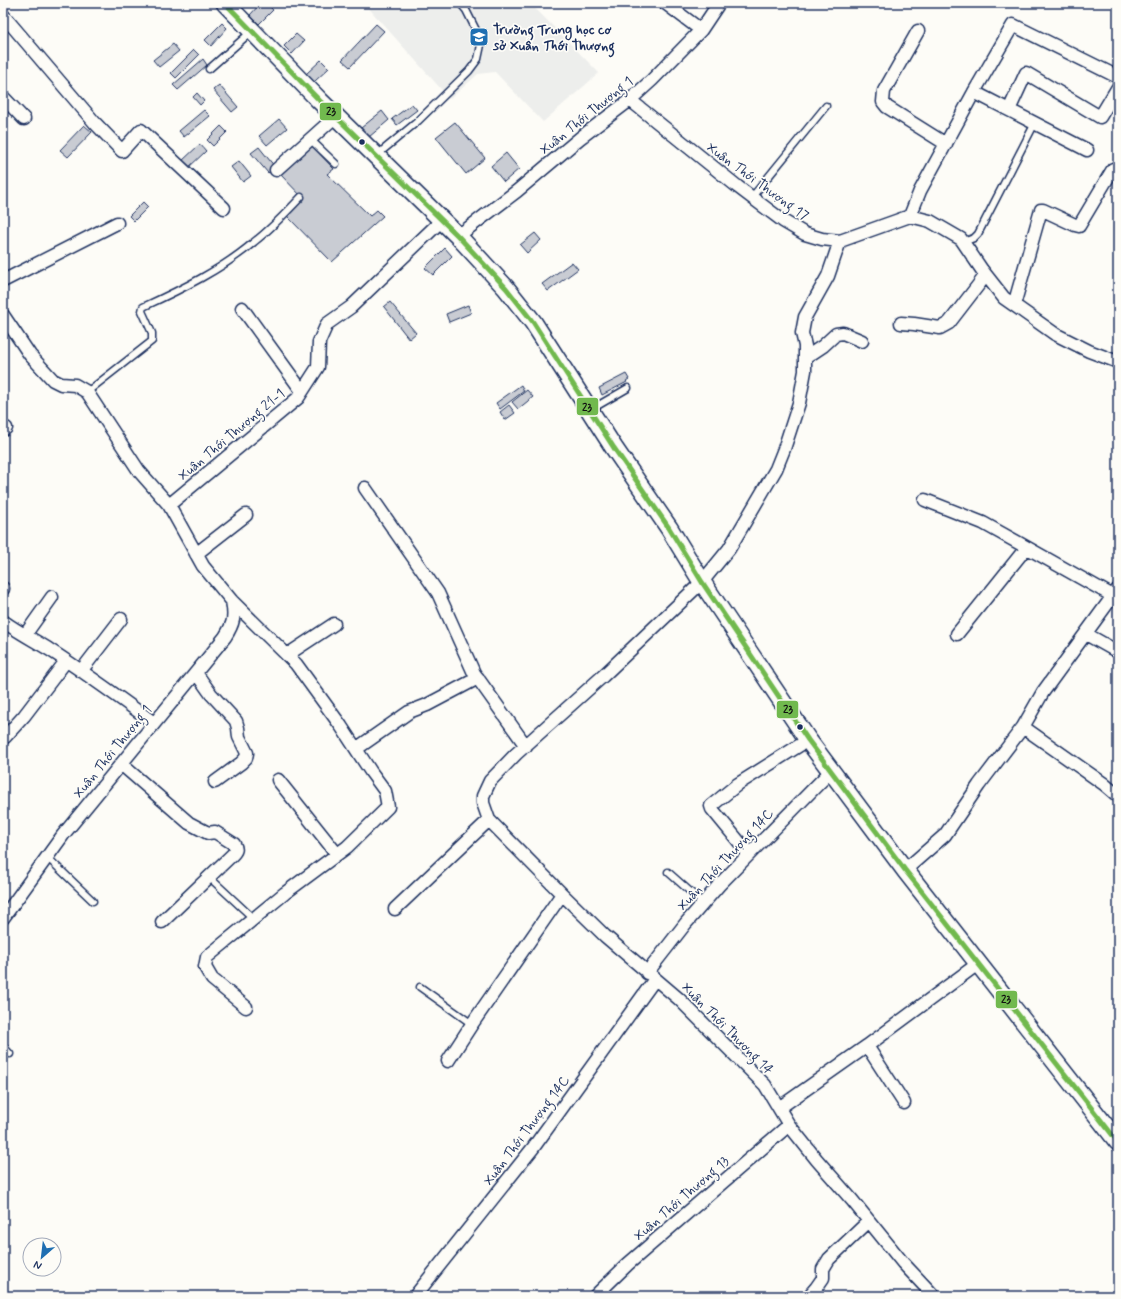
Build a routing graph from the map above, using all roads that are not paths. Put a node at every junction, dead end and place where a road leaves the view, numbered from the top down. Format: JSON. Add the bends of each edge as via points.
{"nodes":[{"id":1,"x":225,"y":3,"type":"edge"},
{"id":2,"x":460,"y":3,"type":"edge"},
{"id":3,"x":665,"y":3,"type":"edge"},
{"id":4,"x":719,"y":3,"type":"edge"},
{"id":5,"x":3,"y":15,"type":"edge"},
{"id":6,"x":701,"y":30,"type":"junction"},
{"id":7,"x":252,"y":31,"type":"junction"},
{"id":8,"x":918,"y":31,"type":"dead end"},
{"id":9,"x":209,"y":69,"type":"dead end"},
{"id":10,"x":1118,"y":77,"type":"edge"},
{"id":11,"x":1118,"y":87,"type":"edge"},
{"id":12,"x":974,"y":92,"type":"junction"},
{"id":13,"x":3,"y":97,"type":"edge"},
{"id":14,"x":630,"y":100,"type":"junction"},
{"id":15,"x":826,"y":106,"type":"dead end"},
{"id":16,"x":1009,"y":110,"type":"junction"},
{"id":17,"x":336,"y":116,"type":"junction"},
{"id":18,"x":24,"y":119,"type":"dead end"},
{"id":19,"x":1035,"y":123,"type":"junction"},
{"id":20,"x":311,"y":140,"type":"junction"},
{"id":21,"x":946,"y":144,"type":"junction"},
{"id":22,"x":1087,"y":150,"type":"dead end"},
{"id":23,"x":376,"y":156,"type":"junction"},
{"id":24,"x":336,"y":164,"type":"dead end"},
{"id":25,"x":1113,"y":169,"type":"dead end"},
{"id":26,"x":276,"y":170,"type":"dead end"},
{"id":27,"x":301,"y":197,"type":"dead end"},
{"id":28,"x":752,"y":197,"type":"junction"},
{"id":29,"x":224,"y":208,"type":"dead end"},
{"id":30,"x":910,"y":216,"type":"junction"},
{"id":31,"x":441,"y":221,"type":"junction"},
{"id":32,"x":117,"y":223,"type":"dead end"},
{"id":33,"x":458,"y":236,"type":"junction"},
{"id":34,"x":840,"y":241,"type":"junction"},
{"id":35,"x":963,"y":242,"type":"junction"},
{"id":36,"x":986,"y":275,"type":"junction"},
{"id":37,"x":3,"y":282,"type":"edge"},
{"id":38,"x":1014,"y":305,"type":"junction"},
{"id":39,"x":242,"y":308,"type":"dead end"},
{"id":40,"x":3,"y":315,"type":"edge"},
{"id":41,"x":901,"y":323,"type":"dead end"},
{"id":42,"x":862,"y":341,"type":"dead end"},
{"id":43,"x":805,"y":358,"type":"junction"},
{"id":44,"x":1118,"y":362,"type":"edge"},
{"id":45,"x":628,"y":388,"type":"dead end"},
{"id":46,"x":302,"y":391,"type":"junction"},
{"id":47,"x":87,"y":392,"type":"junction"},
{"id":48,"x":590,"y":410,"type":"junction"},
{"id":49,"x":365,"y":488,"type":"dead end"},
{"id":50,"x":925,"y":500,"type":"dead end"},
{"id":51,"x":169,"y":505,"type":"junction"},
{"id":52,"x":246,"y":515,"type":"dead end"},
{"id":53,"x":1026,"y":548,"type":"junction"},
{"id":54,"x":196,"y":554,"type":"junction"},
{"id":55,"x":702,"y":582,"type":"junction"},
{"id":56,"x":1116,"y":593,"type":"edge"},
{"id":57,"x":52,"y":597,"type":"dead end"},
{"id":58,"x":232,"y":601,"type":"junction"},
{"id":59,"x":121,"y":618,"type":"dead end"},
{"id":60,"x":3,"y":621,"type":"edge"},
{"id":61,"x":334,"y":624,"type":"dead end"},
{"id":62,"x":957,"y":634,"type":"dead end"},
{"id":63,"x":1086,"y":634,"type":"junction"},
{"id":64,"x":25,"y":635,"type":"junction"},
{"id":65,"x":1118,"y":652,"type":"edge"},
{"id":66,"x":287,"y":655,"type":"junction"},
{"id":67,"x":66,"y":661,"type":"junction"},
{"id":68,"x":81,"y":671,"type":"junction"},
{"id":69,"x":196,"y":674,"type":"junction"},
{"id":70,"x":478,"y":678,"type":"junction"},
{"id":71,"x":154,"y":723,"type":"junction"},
{"id":72,"x":1023,"y":727,"type":"junction"},
{"id":73,"x":3,"y":738,"type":"edge"},
{"id":74,"x":808,"y":740,"type":"junction"},
{"id":75,"x":526,"y":746,"type":"junction"},
{"id":76,"x":356,"y":749,"type":"junction"},
{"id":77,"x":121,"y":764,"type":"junction"},
{"id":78,"x":831,"y":771,"type":"junction"},
{"id":79,"x":278,"y":780,"type":"dead end"},
{"id":80,"x":215,"y":782,"type":"dead end"},
{"id":81,"x":1118,"y":796,"type":"edge"},
{"id":82,"x":489,"y":820,"type":"junction"},
{"id":83,"x":337,"y":854,"type":"junction"},
{"id":84,"x":749,"y":854,"type":"junction"},
{"id":85,"x":47,"y":857,"type":"junction"},
{"id":86,"x":905,"y":870,"type":"junction"},
{"id":87,"x":668,"y":872,"type":"dead end"},
{"id":88,"x":209,"y":877,"type":"junction"},
{"id":89,"x":562,"y":894,"type":"junction"},
{"id":90,"x":93,"y":901,"type":"dead end"},
{"id":91,"x":703,"y":903,"type":"junction"},
{"id":92,"x":395,"y":909,"type":"dead end"},
{"id":93,"x":3,"y":918,"type":"edge"},
{"id":94,"x":254,"y":919,"type":"junction"},
{"id":95,"x":162,"y":922,"type":"dead end"},
{"id":96,"x":979,"y":963,"type":"junction"},
{"id":97,"x":651,"y":976,"type":"junction"},
{"id":98,"x":420,"y":987,"type":"dead end"},
{"id":99,"x":246,"y":1007,"type":"dead end"},
{"id":100,"x":472,"y":1024,"type":"junction"},
{"id":101,"x":3,"y":1046,"type":"edge"},
{"id":102,"x":867,"y":1046,"type":"junction"},
{"id":103,"x":10,"y":1054,"type":"dead end"},
{"id":104,"x":448,"y":1061,"type":"dead end"},
{"id":105,"x":904,"y":1103,"type":"dead end"},
{"id":106,"x":779,"y":1108,"type":"junction"},
{"id":107,"x":789,"y":1125,"type":"junction"},
{"id":108,"x":1118,"y":1142,"type":"edge"},
{"id":109,"x":869,"y":1221,"type":"junction"},
{"id":110,"x":415,"y":1296,"type":"edge"},
{"id":111,"x":595,"y":1296,"type":"edge"},
{"id":112,"x":810,"y":1296,"type":"edge"},
{"id":113,"x":934,"y":1296,"type":"edge"}],
"edges":[{"from":1,"to":7,"type":"main road"},
{"from":2,"to":23,"type":"lane","via":[[477,32],[481,45],[478,59],[418,121]]},
{"from":3,"to":6,"type":"street"},
{"from":4,"to":6,"type":"street","name":"Xuân Thới Thượng 1"},
{"from":5,"to":29,"type":"street","via":[[122,151],[141,130]]},
{"from":6,"to":14,"type":"street","name":"Xuân Thới Thượng 1"},
{"from":7,"to":9,"type":"lane"},
{"from":7,"to":17,"type":"main road"},
{"from":8,"to":21,"type":"street","via":[[884,91],[883,102]]},
{"from":10,"to":12,"type":"street","via":[[1013,25]]},
{"from":11,"to":16,"type":"street","via":[[1100,117],[1026,73]]},
{"from":12,"to":16,"type":"street"},
{"from":12,"to":21,"type":"street"},
{"from":13,"to":18,"type":"street"},
{"from":14,"to":28,"type":"street","name":"Xuân Thới Thượng 17"},
{"from":14,"to":33,"type":"street","name":"Xuân Thới Thượng 1"},
{"from":15,"to":28,"type":"lane"},
{"from":16,"to":19,"type":"street"},
{"from":17,"to":20,"type":"street"},
{"from":17,"to":23,"type":"main road"},
{"from":19,"to":22,"type":"street"},
{"from":19,"to":35,"type":"lane","via":[[978,234]]},
{"from":20,"to":24,"type":"lane"},
{"from":20,"to":26,"type":"street"},
{"from":21,"to":30,"type":"street","via":[[920,191]]},
{"from":23,"to":31,"type":"main road"},
{"from":25,"to":38,"type":"street","via":[[1079,226],[1041,210]]},
{"from":27,"to":47,"type":"lane","via":[[253,244],[188,285],[143,307],[142,311],[152,333],[152,341]]},
{"from":28,"to":34,"type":"street","name":"Xuân Thới Thượng 17","via":[[805,234]]},
{"from":30,"to":34,"type":"street","name":"Xuân Thới Thượng 17"},
{"from":30,"to":35,"type":"street","via":[[930,221]]},
{"from":31,"to":33,"type":"main road"},
{"from":31,"to":46,"type":"street","name":"Xuân Thới Thượng 21-1","via":[[351,308],[327,324],[319,342],[318,367]]},
{"from":32,"to":37,"type":"street"},
{"from":33,"to":48,"type":"main road","via":[[533,322]]},
{"from":34,"to":43,"type":"street","name":"Xuân Thới Thượng 14","via":[[828,276],[805,317],[802,333]]},
{"from":35,"to":36,"type":"street"},
{"from":36,"to":38,"type":"street","via":[[1004,298]]},
{"from":36,"to":41,"type":"street","via":[[949,323],[940,328]]},
{"from":38,"to":44,"type":"street","via":[[1071,343]]},
{"from":39,"to":46,"type":"street"},
{"from":40,"to":47,"type":"street","via":[[30,355],[53,380],[64,385],[74,385]]},
{"from":42,"to":43,"type":"street","via":[[844,333],[836,334]]},
{"from":43,"to":55,"type":"street","name":"Xuân Thới Thượng 14","via":[[799,403],[776,469],[729,549]]},
{"from":45,"to":48,"type":"lane"},
{"from":46,"to":51,"type":"street","name":"Xuân Thới Thượng 21-1","via":[[298,398]]},
{"from":47,"to":51,"type":"street","via":[[139,470]]},
{"from":48,"to":55,"type":"main road"},
{"from":49,"to":70,"type":"street","via":[[438,593]]},
{"from":50,"to":53,"type":"street","via":[[983,523]]},
{"from":51,"to":54,"type":"street"},
{"from":52,"to":54,"type":"street"},
{"from":53,"to":56,"type":"street"},
{"from":53,"to":62,"type":"street"},
{"from":54,"to":58,"type":"street"},
{"from":55,"to":74,"type":"main road"},
{"from":55,"to":75,"type":"street","name":"Xuân Thới Thượng 14"},
{"from":56,"to":63,"type":"street"},
{"from":57,"to":64,"type":"street"},
{"from":58,"to":66,"type":"street"},
{"from":58,"to":69,"type":"street","name":"Xuân Thới Thượng 1","via":[[234,614],[230,630]]},
{"from":59,"to":68,"type":"street"},
{"from":60,"to":64,"type":"street"},
{"from":61,"to":66,"type":"street"},
{"from":63,"to":65,"type":"street"},
{"from":63,"to":72,"type":"street","via":[[1043,692]]},
{"from":64,"to":67,"type":"street"},
{"from":66,"to":76,"type":"street"},
{"from":67,"to":68,"type":"street"},
{"from":67,"to":73,"type":"street","via":[[24,716]]},
{"from":68,"to":71,"type":"street"},
{"from":69,"to":71,"type":"street","name":"Xuân Thới Thượng 1"},
{"from":69,"to":80,"type":"street","via":[[236,721],[239,737],[247,754],[241,763]]},
{"from":70,"to":75,"type":"street"},
{"from":70,"to":76,"type":"street","via":[[409,712]]},
{"from":71,"to":77,"type":"street","name":"Xuân Thới Thượng 1"},
{"from":72,"to":81,"type":"street"},
{"from":72,"to":86,"type":"street","via":[[945,835]]},
{"from":74,"to":78,"type":"main road"},
{"from":74,"to":84,"type":"street","via":[[738,784],[712,806]]},
{"from":75,"to":82,"type":"street","name":"Xuân Thới Thượng 14","via":[[490,781],[483,796]]},
{"from":76,"to":83,"type":"street","via":[[385,791],[388,807]]},
{"from":77,"to":85,"type":"street","name":"Xuân Thới Thượng 1"},
{"from":77,"to":88,"type":"street","via":[[189,823],[208,833],[215,832],[234,844],[236,851]]},
{"from":78,"to":84,"type":"street","name":"Xuân Thới Thượng 14C"},
{"from":78,"to":86,"type":"main road"},
{"from":79,"to":83,"type":"street"},
{"from":82,"to":89,"type":"street","name":"Xuân Thới Thượng 14"},
{"from":82,"to":92,"type":"street"},
{"from":83,"to":94,"type":"street"},
{"from":84,"to":91,"type":"street","name":"Xuân Thới Thượng 14C"},
{"from":85,"to":90,"type":"lane"},
{"from":85,"to":93,"type":"street","name":"Xuân Thới Thượng 1"},
{"from":86,"to":96,"type":"main road"},
{"from":87,"to":91,"type":"lane"},
{"from":88,"to":94,"type":"lane"},
{"from":88,"to":95,"type":"street"},
{"from":89,"to":97,"type":"street","name":"Xuân Thới Thượng 14","via":[[604,936]]},
{"from":89,"to":100,"type":"street"},
{"from":91,"to":97,"type":"street","name":"Xuân Thới Thượng 14C"},
{"from":94,"to":99,"type":"street","via":[[207,956],[205,967],[212,979]]},
{"from":96,"to":102,"type":"street"},
{"from":96,"to":108,"type":"main road"},
{"from":97,"to":106,"type":"street","name":"Xuân Thới Thượng 14","via":[[679,999],[749,1068]]},
{"from":97,"to":110,"type":"street","name":"Xuân Thới Thượng 14C","via":[[533,1148]]},
{"from":98,"to":100,"type":"lane"},
{"from":100,"to":104,"type":"street"},
{"from":101,"to":103,"type":"lane"},
{"from":102,"to":105,"type":"street"},
{"from":102,"to":106,"type":"street"},
{"from":106,"to":107,"type":"street","name":"Xuân Thới Thượng 14"},
{"from":107,"to":109,"type":"street","name":"Xuân Thới Thượng 14"},
{"from":107,"to":111,"type":"street","name":"Xuân Thới Thượng 13","via":[[628,1264]]},
{"from":109,"to":112,"type":"street","via":[[829,1258],[823,1269],[823,1278]]},
{"from":109,"to":113,"type":"street","name":"Xuân Thới Thượng 14"}]}
